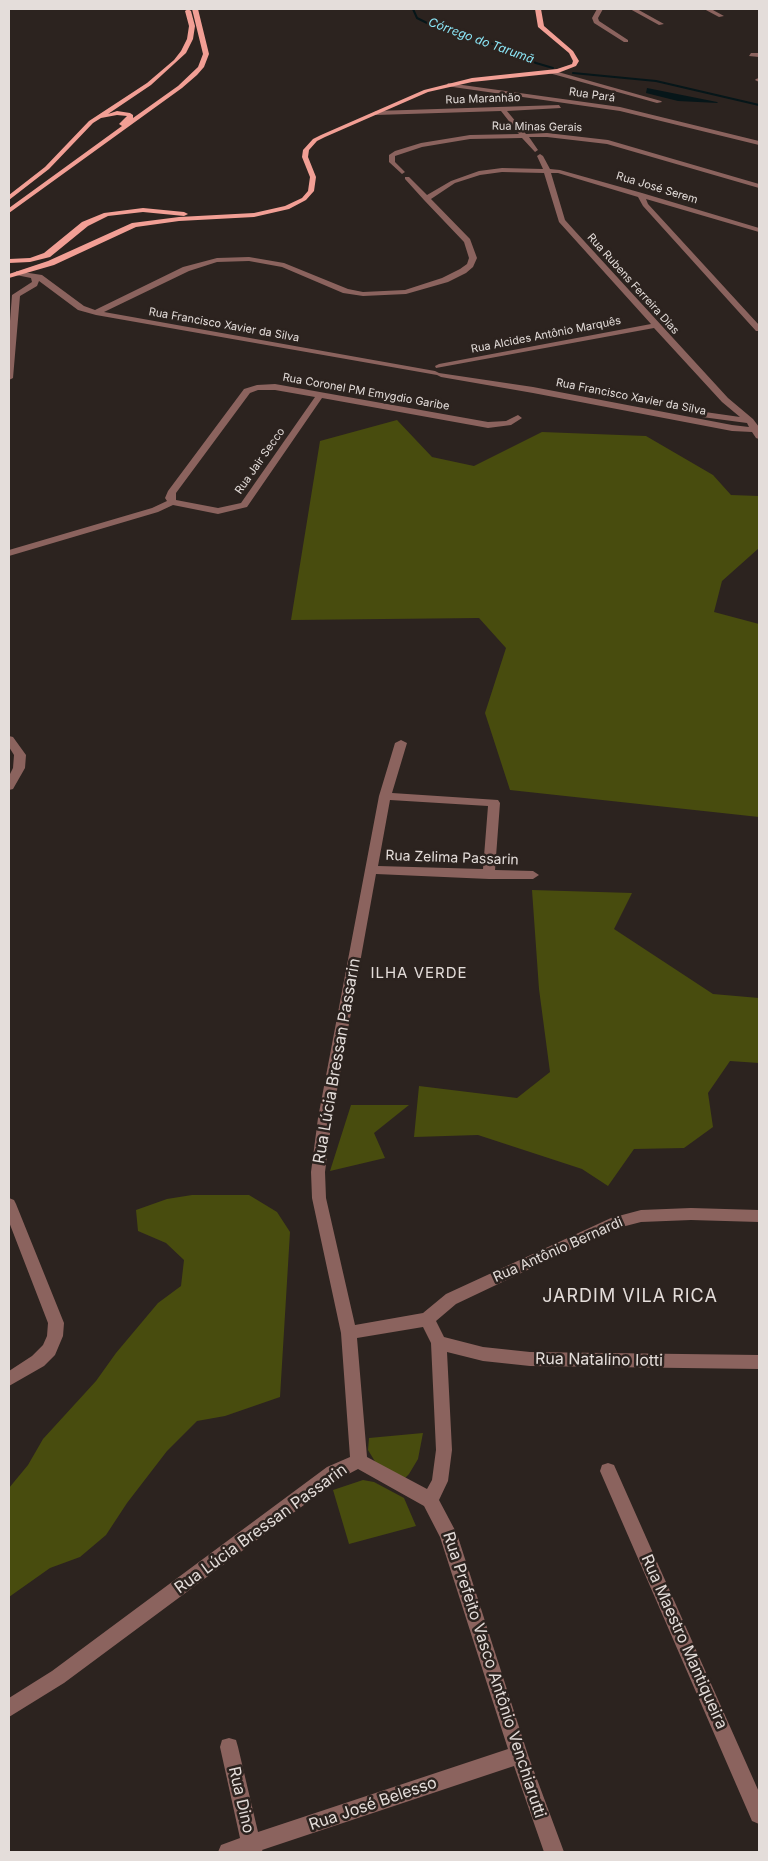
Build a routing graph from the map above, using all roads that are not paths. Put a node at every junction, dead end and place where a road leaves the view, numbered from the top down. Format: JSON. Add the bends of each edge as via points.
{"nodes":[{"id":1,"x":187,"y":9,"type":"edge"},
{"id":2,"x":195,"y":9,"type":"edge"},
{"id":3,"x":538,"y":9,"type":"edge"},
{"id":4,"x":600,"y":9,"type":"edge"},
{"id":5,"x":633,"y":9,"type":"edge"},
{"id":6,"x":707,"y":9,"type":"edge"},
{"id":7,"x":721,"y":16,"type":"dead end"},
{"id":8,"x":661,"y":24,"type":"dead end"},
{"id":9,"x":626,"y":41,"type":"dead end"},
{"id":10,"x":751,"y":55,"type":"dead end"},
{"id":11,"x":759,"y":55,"type":"edge"},
{"id":12,"x":551,"y":72,"type":"junction"},
{"id":13,"x":448,"y":85,"type":"junction"},
{"id":14,"x":659,"y":102,"type":"dead end"},
{"id":15,"x":591,"y":106,"type":"junction"},
{"id":16,"x":503,"y":109,"type":"junction"},
{"id":17,"x":376,"y":113,"type":"junction"},
{"id":18,"x":523,"y":134,"type":"junction"},
{"id":19,"x":732,"y":137,"type":"junction"},
{"id":20,"x":759,"y":143,"type":"edge"},
{"id":21,"x":535,"y":150,"type":"dead end"},
{"id":22,"x":759,"y":150,"type":"edge"},
{"id":23,"x":540,"y":156,"type":"dead end"},
{"id":24,"x":547,"y":170,"type":"junction"},
{"id":25,"x":56,"y":177,"type":"junction"},
{"id":26,"x":759,"y":186,"type":"edge"},
{"id":27,"x":42,"y":187,"type":"junction"},
{"id":28,"x":640,"y":194,"type":"junction"},
{"id":29,"x":9,"y":198,"type":"edge"},
{"id":30,"x":426,"y":199,"type":"junction"},
{"id":31,"x":9,"y":203,"type":"edge"},
{"id":32,"x":143,"y":210,"type":"junction"},
{"id":33,"x":9,"y":211,"type":"edge"},
{"id":34,"x":9,"y":215,"type":"edge"},
{"id":35,"x":217,"y":217,"type":"junction"},
{"id":36,"x":135,"y":225,"type":"junction"},
{"id":37,"x":759,"y":230,"type":"edge"},
{"id":38,"x":9,"y":261,"type":"edge"},
{"id":39,"x":51,"y":263,"type":"junction"},
{"id":40,"x":19,"y":273,"type":"junction"},
{"id":41,"x":34,"y":275,"type":"junction"},
{"id":42,"x":9,"y":276,"type":"edge"},
{"id":43,"x":48,"y":284,"type":"junction"},
{"id":44,"x":17,"y":298,"type":"junction"},
{"id":45,"x":106,"y":308,"type":"junction"},
{"id":46,"x":96,"y":313,"type":"junction"},
{"id":47,"x":656,"y":325,"type":"junction"},
{"id":48,"x":759,"y":329,"type":"edge"},
{"id":49,"x":477,"y":360,"type":"junction"},
{"id":50,"x":454,"y":370,"type":"junction"},
{"id":51,"x":438,"y":371,"type":"junction"},
{"id":52,"x":473,"y":377,"type":"junction"},
{"id":53,"x":9,"y":378,"type":"edge"},
{"id":54,"x":320,"y":395,"type":"junction"},
{"id":55,"x":725,"y":400,"type":"junction"},
{"id":56,"x":518,"y":418,"type":"dead end"},
{"id":57,"x":722,"y":421,"type":"junction"},
{"id":58,"x":757,"y":428,"type":"edge"},
{"id":59,"x":744,"y":429,"type":"junction"},
{"id":60,"x":759,"y":441,"type":"edge"},
{"id":61,"x":172,"y":502,"type":"junction"},
{"id":62,"x":9,"y":553,"type":"edge"},
{"id":63,"x":9,"y":739,"type":"edge"},
{"id":64,"x":401,"y":743,"type":"dead end"},
{"id":65,"x":9,"y":786,"type":"edge"},
{"id":66,"x":385,"y":796,"type":"junction"},
{"id":67,"x":371,"y":870,"type":"junction"},
{"id":68,"x":489,"y":875,"type":"junction"},
{"id":69,"x":533,"y":875,"type":"dead end"},
{"id":70,"x":9,"y":1204,"type":"edge"},
{"id":71,"x":759,"y":1216,"type":"edge"},
{"id":72,"x":427,"y":1319,"type":"junction"},
{"id":73,"x":349,"y":1333,"type":"junction"},
{"id":74,"x":440,"y":1342,"type":"junction"},
{"id":75,"x":759,"y":1362,"type":"edge"},
{"id":76,"x":9,"y":1379,"type":"edge"},
{"id":77,"x":359,"y":1461,"type":"junction"},
{"id":78,"x":608,"y":1471,"type":"dead end"},
{"id":79,"x":430,"y":1500,"type":"junction"},
{"id":80,"x":9,"y":1708,"type":"edge"},
{"id":81,"x":229,"y":1747,"type":"dead end"},
{"id":82,"x":519,"y":1755,"type":"junction"},
{"id":83,"x":759,"y":1814,"type":"edge"},
{"id":84,"x":252,"y":1849,"type":"edge"},
{"id":85,"x":228,"y":1852,"type":"edge"},
{"id":86,"x":554,"y":1852,"type":"edge"}],
"edges":[{"from":1,"to":29,"type":"main road","via":[[192,26],[190,39],[184,52],[166,72],[91,122],[47,168]]},
{"from":2,"to":25,"type":"main road","via":[[206,47],[201,67],[180,87]]},
{"from":3,"to":12,"type":"main road","via":[[541,27],[571,52],[576,61],[574,65]]},
{"from":4,"to":9,"type":"street","via":[[594,18],[596,22]]},
{"from":5,"to":8,"type":"street"},
{"from":6,"to":7,"type":"street"},
{"from":10,"to":11,"type":"street"},
{"from":12,"to":13,"type":"main road"},
{"from":12,"to":14,"type":"street"},
{"from":13,"to":15,"type":"street","name":"Rua Pará"},
{"from":13,"to":17,"type":"main road"},
{"from":15,"to":16,"type":"street","name":"Rua Maranhão"},
{"from":15,"to":19,"type":"street","name":"Rua Pará","via":[[666,119]]},
{"from":16,"to":17,"type":"street","name":"Rua Maranhão"},
{"from":16,"to":18,"type":"street"},
{"from":17,"to":35,"type":"main road","via":[[310,144],[305,156],[313,177],[312,186],[308,196],[298,203],[270,212]]},
{"from":18,"to":21,"type":"street"},
{"from":18,"to":26,"type":"street","name":"Rua Minas Gerais","via":[[608,142]]},
{"from":18,"to":30,"type":"street","name":"Rua Minas Gerais","via":[[446,140],[392,155],[392,162]]},
{"from":19,"to":20,"type":"street"},
{"from":19,"to":22,"type":"street"},
{"from":23,"to":24,"type":"street","name":"Rua Rubens Ferreira Dias"},
{"from":24,"to":28,"type":"street","name":"Rua José Serem","via":[[568,172]]},
{"from":24,"to":30,"type":"street","name":"Rua José Serem","via":[[479,173],[454,182]]},
{"from":24,"to":47,"type":"street","name":"Rua Rubens Ferreira Dias","via":[[562,220]]},
{"from":25,"to":27,"type":"main road"},
{"from":25,"to":31,"type":"main road","via":[[62,168],[130,115],[112,114],[96,122],[50,171]]},
{"from":27,"to":33,"type":"main road"},
{"from":27,"to":34,"type":"main road"},
{"from":28,"to":37,"type":"street","name":"Rua José Serem"},
{"from":28,"to":48,"type":"street","via":[[645,205]]},
{"from":30,"to":45,"type":"street","via":[[467,241],[473,258],[463,271],[423,288],[390,294],[362,294],[346,291],[284,265],[264,260],[232,259],[195,265]]},
{"from":32,"to":35,"type":"main road"},
{"from":32,"to":36,"type":"main road","via":[[152,213],[153,217]]},
{"from":32,"to":38,"type":"main road","via":[[95,219],[47,255]]},
{"from":35,"to":36,"type":"main road"},
{"from":36,"to":39,"type":"main road"},
{"from":39,"to":40,"type":"main road"},
{"from":39,"to":43,"type":"street","via":[[46,271]]},
{"from":40,"to":41,"type":"street","name":"Rua Francisco Xavier da Silva"},
{"from":40,"to":42,"type":"main road"},
{"from":41,"to":43,"type":"street","name":"Rua Francisco Xavier da Silva"},
{"from":41,"to":44,"type":"street","via":[[36,282],[18,293]]},
{"from":43,"to":44,"type":"street"},
{"from":43,"to":45,"type":"street","name":"Rua Francisco Xavier da Silva"},
{"from":43,"to":46,"type":"street","name":"Rua Francisco Xavier da Silva","via":[[81,308]]},
{"from":44,"to":53,"type":"street"},
{"from":45,"to":46,"type":"street"},
{"from":45,"to":51,"type":"street","name":"Rua Francisco Xavier da Silva"},
{"from":46,"to":51,"type":"street","name":"Rua Francisco Xavier da Silva"},
{"from":47,"to":49,"type":"street","name":"Rua Alcides Antônio Marquês"},
{"from":47,"to":55,"type":"street","name":"Rua Rubens Ferreira Dias"},
{"from":49,"to":50,"type":"street"},
{"from":49,"to":51,"type":"street","name":"Rua Alcides Antônio Marquês"},
{"from":50,"to":51,"type":"street","via":[[449,375]]},
{"from":50,"to":52,"type":"street","name":"Rua Francisco Xavier da Silva"},
{"from":51,"to":52,"type":"street","name":"Rua Francisco Xavier da Silva"},
{"from":52,"to":57,"type":"street","name":"Rua Francisco Xavier da Silva"},
{"from":54,"to":56,"type":"street","name":"Rua Coronel PM Emygdio Garibe","via":[[488,425],[508,423]]},
{"from":54,"to":61,"type":"street","name":"Rua Jair Secco","via":[[244,504],[218,511]]},
{"from":54,"to":61,"type":"street","name":"Rua Coronel PM Emygdio Garibe","via":[[269,387],[247,391],[171,493]]},
{"from":55,"to":57,"type":"street","via":[[726,411]]},
{"from":55,"to":58,"type":"street","name":"Rua Rubens Ferreira Dias"},
{"from":57,"to":58,"type":"street","name":"Rua Francisco Xavier da Silva"},
{"from":57,"to":59,"type":"street","name":"Rua Francisco Xavier da Silva"},
{"from":58,"to":59,"type":"street","name":"Rua Francisco Xavier da Silva"},
{"from":59,"to":60,"type":"street"},
{"from":61,"to":62,"type":"street","via":[[155,510]]},
{"from":63,"to":65,"type":"street","via":[[20,755]]},
{"from":64,"to":66,"type":"street","name":"Rua Lúcia Bressan Passarin"},
{"from":66,"to":67,"type":"street","name":"Rua Lúcia Bressan Passarin"},
{"from":66,"to":68,"type":"street","via":[[494,803]]},
{"from":67,"to":68,"type":"street","name":"Rua Zelima Passarin"},
{"from":67,"to":73,"type":"street","name":"Rua Lúcia Bressan Passarin","via":[[318,1172],[319,1198]]},
{"from":68,"to":69,"type":"street","name":"Rua Zelima Passarin"},
{"from":70,"to":76,"type":"street","via":[[56,1323],[50,1350]]},
{"from":71,"to":72,"type":"street","name":"Rua Antônio Bernardi","via":[[641,1216],[611,1224],[451,1299]]},
{"from":72,"to":73,"type":"street","name":"Rua Antônio Bernardi"},
{"from":72,"to":74,"type":"street"},
{"from":73,"to":77,"type":"street","name":"Rua Lúcia Bressan Passarin"},
{"from":74,"to":75,"type":"street","name":"Rua Natalino Iotti","via":[[483,1354],[530,1359]]},
{"from":74,"to":79,"type":"street","via":[[444,1450],[440,1481]]},
{"from":77,"to":79,"type":"street"},
{"from":77,"to":80,"type":"street","name":"Rua Lúcia Bressan Passarin","via":[[333,1473],[58,1677]]},
{"from":78,"to":83,"type":"street","name":"Rua Maestro Mantiqueira"},
{"from":79,"to":82,"type":"street","name":"Rua Prefeito Vasco Antônio Venchiarutti","via":[[448,1534]]},
{"from":81,"to":84,"type":"street","name":"Rua Dino"},
{"from":82,"to":84,"type":"street","name":"Rua José Belesso"},
{"from":82,"to":86,"type":"street","name":"Rua Prefeito Vasco Antônio Venchiarutti"},
{"from":84,"to":85,"type":"street","name":"Rua José Belesso"}]}
